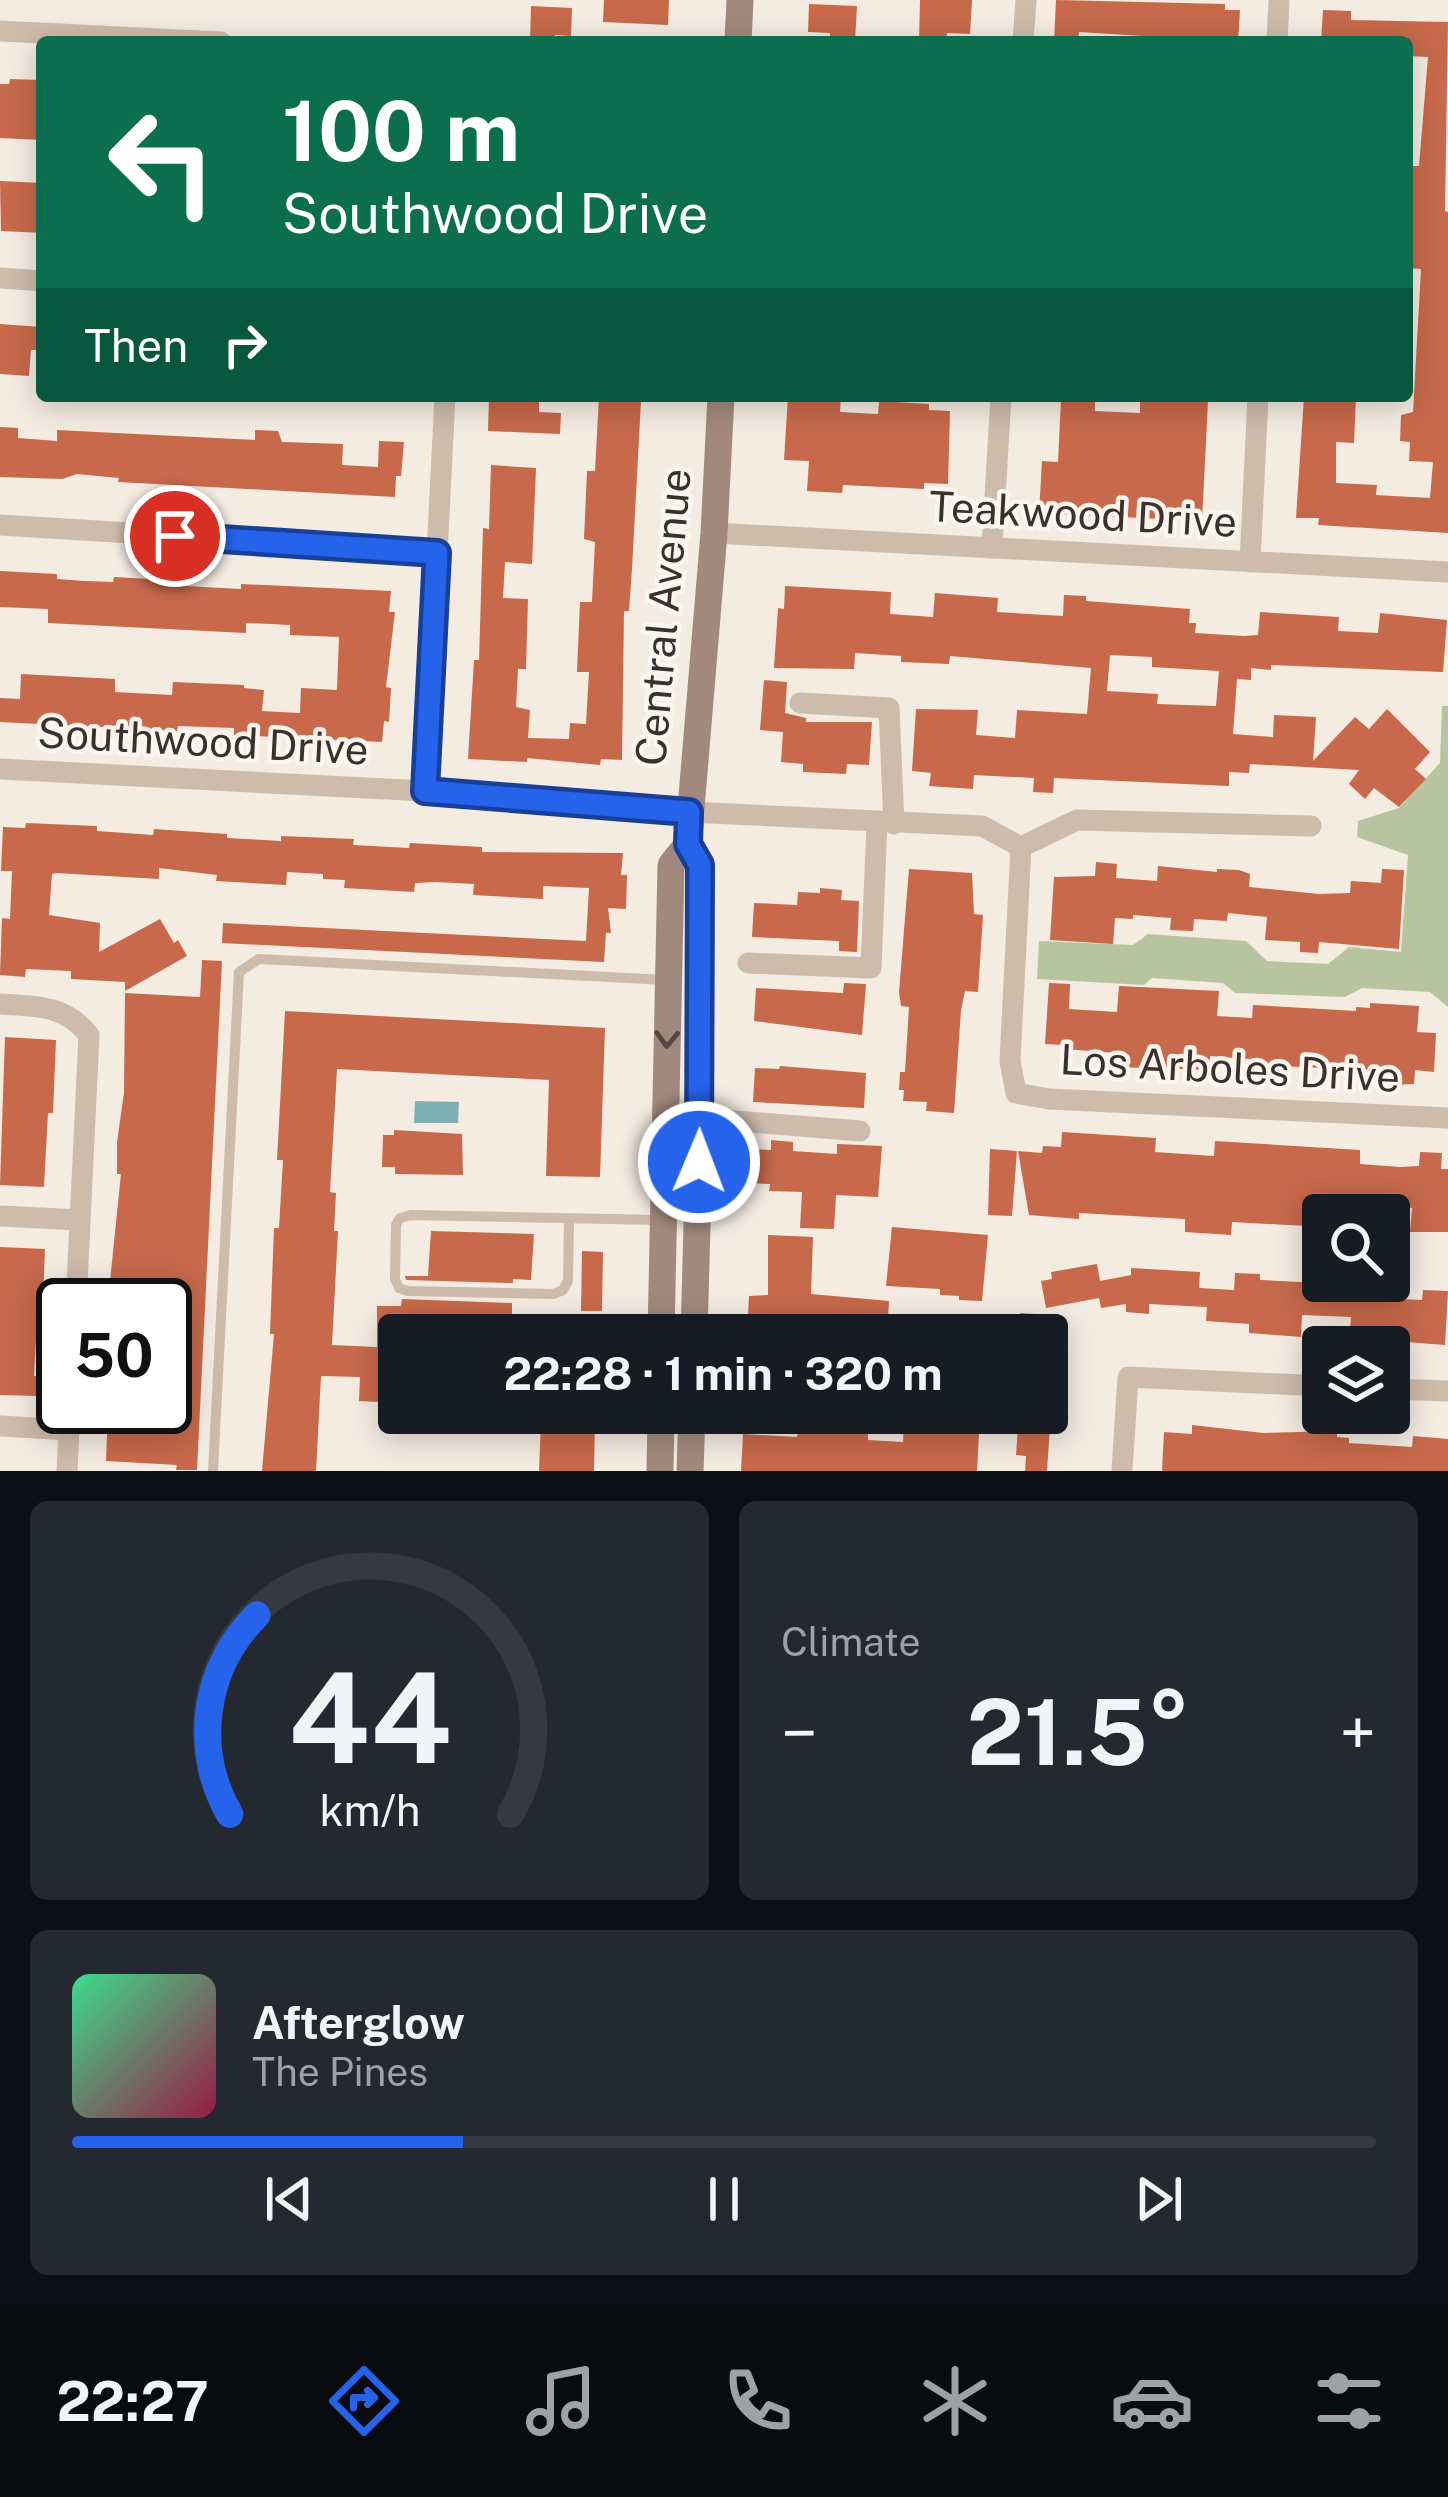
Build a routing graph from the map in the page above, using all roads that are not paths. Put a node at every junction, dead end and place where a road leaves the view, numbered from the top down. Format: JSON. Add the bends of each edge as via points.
{"nodes":[{"id":1,"x":740,"y":0,"type":"edge"},
{"id":2,"x":1026,"y":0,"type":"edge"},
{"id":3,"x":1279,"y":0,"type":"edge"},
{"id":4,"x":0,"y":31,"type":"edge"},
{"id":5,"x":100,"y":36,"type":"edge"},
{"id":6,"x":738,"y":36,"type":"edge"},
{"id":7,"x":1023,"y":36,"type":"edge"},
{"id":8,"x":1276,"y":36,"type":"edge"},
{"id":9,"x":0,"y":278,"type":"edge"},
{"id":10,"x":36,"y":281,"type":"edge"},
{"id":11,"x":445,"y":402,"type":"edge"},
{"id":12,"x":721,"y":402,"type":"edge"},
{"id":13,"x":1001,"y":402,"type":"edge"},
{"id":14,"x":1258,"y":402,"type":"edge"},
{"id":15,"x":0,"y":525,"type":"edge"},
{"id":16,"x":715,"y":533,"type":"junction"},
{"id":17,"x":992,"y":548,"type":"junction"},
{"id":18,"x":437,"y":553,"type":"junction"},
{"id":19,"x":1250,"y":562,"type":"junction"},
{"id":20,"x":1448,"y":572,"type":"edge"},
{"id":21,"x":800,"y":704,"type":"dead end"},
{"id":22,"x":0,"y":769,"type":"edge"},
{"id":23,"x":425,"y":791,"type":"junction"},
{"id":24,"x":689,"y":812,"type":"junction"},
{"id":25,"x":886,"y":823,"type":"junction"},
{"id":26,"x":1311,"y":826,"type":"dead end"},
{"id":27,"x":688,"y":844,"type":"junction"},
{"id":28,"x":1021,"y":848,"type":"junction"},
{"id":29,"x":748,"y":963,"type":"dead end"},
{"id":30,"x":669,"y":981,"type":"junction"},
{"id":31,"x":0,"y":1004,"type":"edge"},
{"id":32,"x":700,"y":1118,"type":"junction"},
{"id":33,"x":1448,"y":1118,"type":"edge"},
{"id":34,"x":860,"y":1131,"type":"dead end"},
{"id":35,"x":0,"y":1216,"type":"edge"},
{"id":36,"x":569,"y":1218,"type":"junction"},
{"id":37,"x":80,"y":1220,"type":"junction"},
{"id":38,"x":662,"y":1220,"type":"junction"},
{"id":39,"x":77,"y":1278,"type":"edge"},
{"id":40,"x":662,"y":1314,"type":"edge"},
{"id":41,"x":695,"y":1314,"type":"edge"},
{"id":42,"x":1302,"y":1385,"type":"edge"},
{"id":43,"x":1410,"y":1390,"type":"edge"},
{"id":44,"x":1448,"y":1391,"type":"edge"},
{"id":45,"x":36,"y":1422,"type":"edge"},
{"id":46,"x":0,"y":1426,"type":"edge"},
{"id":47,"x":69,"y":1434,"type":"edge"},
{"id":48,"x":661,"y":1434,"type":"edge"},
{"id":49,"x":691,"y":1434,"type":"edge"},
{"id":50,"x":67,"y":1471,"type":"edge"},
{"id":51,"x":213,"y":1471,"type":"edge"},
{"id":52,"x":660,"y":1471,"type":"edge"},
{"id":53,"x":690,"y":1471,"type":"edge"},
{"id":54,"x":1122,"y":1471,"type":"edge"}],
"edges":[{"from":1,"to":6,"type":"main road"},
{"from":2,"to":7,"type":"street"},
{"from":3,"to":8,"type":"street"},
{"from":4,"to":5,"type":"street"},
{"from":9,"to":10,"type":"street"},
{"from":11,"to":18,"type":"street"},
{"from":12,"to":16,"type":"main road","name":"Central Avenue"},
{"from":13,"to":17,"type":"street"},
{"from":14,"to":19,"type":"street"},
{"from":15,"to":18,"type":"street"},
{"from":16,"to":17,"type":"street","name":"Teakwood Drive"},
{"from":16,"to":24,"type":"main road","name":"Central Avenue"},
{"from":17,"to":19,"type":"street","name":"Teakwood Drive"},
{"from":18,"to":23,"type":"street"},
{"from":19,"to":20,"type":"street","name":"Teakwood Drive"},
{"from":21,"to":25,"type":"street","via":[[889,708]]},
{"from":22,"to":23,"type":"street","name":"Southwood Drive"},
{"from":23,"to":24,"type":"street","name":"Southwood Drive"},
{"from":24,"to":25,"type":"street"},
{"from":24,"to":27,"type":"main road","name":"Central Avenue"},
{"from":25,"to":28,"type":"street","via":[[982,826]]},
{"from":25,"to":29,"type":"street","via":[[871,968]]},
{"from":26,"to":28,"type":"street","via":[[1077,820]]},
{"from":27,"to":30,"type":"main road","name":"Central Avenue","via":[[671,865]]},
{"from":27,"to":32,"type":"main road","name":"Central Avenue","via":[[700,865]]},
{"from":28,"to":33,"type":"street","name":"Los Arboles Drive","via":[[1010,1061],[1016,1093]]},
{"from":30,"to":38,"type":"main road","name":"Central Avenue","one_way":true},
{"from":30,"to":51,"type":"lane","via":[[246,964],[239,972]]},
{"from":31,"to":37,"type":"street","via":[[51,1007],[75,1017],[89,1035]]},
{"from":32,"to":34,"type":"street"},
{"from":32,"to":41,"type":"main road","name":"Central Avenue"},
{"from":35,"to":37,"type":"street"},
{"from":36,"to":36,"type":"lane","via":[[400,1218],[395,1279],[408,1291],[553,1294],[568,1281]]},
{"from":36,"to":38,"type":"lane"},
{"from":37,"to":39,"type":"street"},
{"from":38,"to":40,"type":"main road","name":"Central Avenue"},
{"from":42,"to":54,"type":"street","via":[[1128,1377]]},
{"from":43,"to":44,"type":"street"},
{"from":45,"to":46,"type":"street"},
{"from":47,"to":50,"type":"street"},
{"from":48,"to":52,"type":"main road"},
{"from":49,"to":53,"type":"main road"}]}
